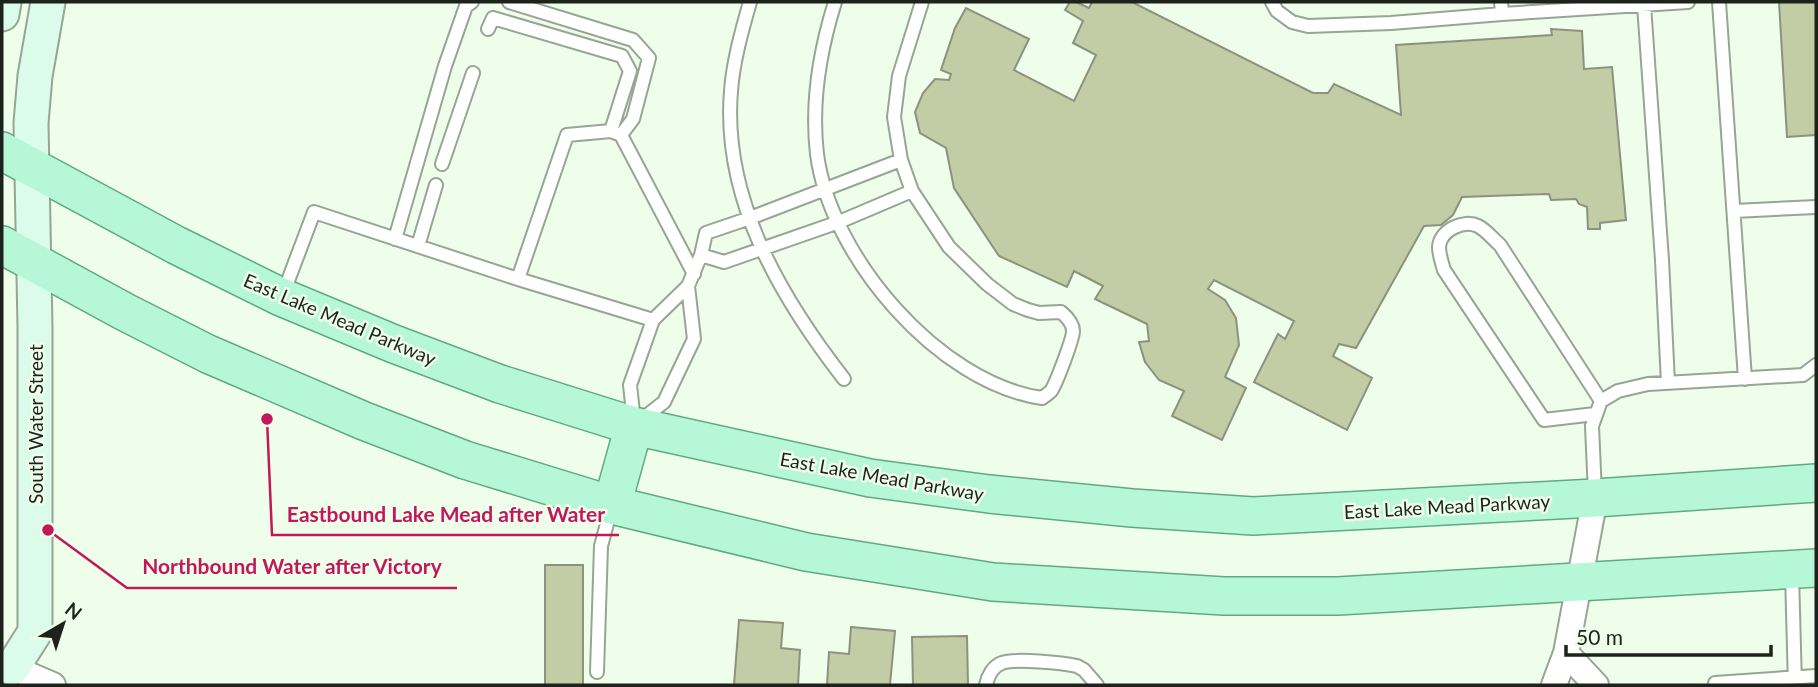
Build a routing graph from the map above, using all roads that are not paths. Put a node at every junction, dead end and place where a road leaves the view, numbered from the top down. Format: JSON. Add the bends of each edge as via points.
{"nodes":[{"id":1,"x":4,"y":2,"type":"edge"},
{"id":2,"x":48,"y":2,"type":"edge"},
{"id":3,"x":471,"y":2,"type":"edge"},
{"id":4,"x":509,"y":2,"type":"edge"},
{"id":5,"x":750,"y":2,"type":"edge"},
{"id":6,"x":835,"y":2,"type":"edge"},
{"id":7,"x":922,"y":2,"type":"edge"},
{"id":8,"x":1272,"y":2,"type":"edge"},
{"id":9,"x":1688,"y":2,"type":"edge"},
{"id":10,"x":1720,"y":2,"type":"edge"},
{"id":11,"x":1644,"y":5,"type":"junction"},
{"id":12,"x":1501,"y":8,"type":"edge"},
{"id":13,"x":2,"y":14,"type":"edge"},
{"id":14,"x":488,"y":29,"type":"dead end"},
{"id":15,"x":473,"y":73,"type":"dead end"},
{"id":16,"x":616,"y":133,"type":"junction"},
{"id":17,"x":14,"y":158,"type":"edge"},
{"id":18,"x":901,"y":160,"type":"junction"},
{"id":19,"x":442,"y":164,"type":"dead end"},
{"id":20,"x":436,"y":185,"type":"dead end"},
{"id":21,"x":826,"y":189,"type":"junction"},
{"id":22,"x":912,"y":191,"type":"junction"},
{"id":23,"x":1816,"y":207,"type":"edge"},
{"id":24,"x":1734,"y":211,"type":"junction"},
{"id":25,"x":750,"y":218,"type":"junction"},
{"id":26,"x":839,"y":222,"type":"junction"},
{"id":27,"x":395,"y":239,"type":"junction"},
{"id":28,"x":418,"y":246,"type":"junction"},
{"id":29,"x":763,"y":249,"type":"junction"},
{"id":30,"x":15,"y":252,"type":"edge"},
{"id":31,"x":701,"y":255,"type":"junction"},
{"id":32,"x":518,"y":279,"type":"junction"},
{"id":33,"x":691,"y":280,"type":"junction"},
{"id":34,"x":281,"y":297,"type":"junction"},
{"id":35,"x":653,"y":320,"type":"junction"},
{"id":36,"x":1816,"y":365,"type":"edge"},
{"id":37,"x":844,"y":379,"type":"dead end"},
{"id":38,"x":1745,"y":379,"type":"junction"},
{"id":39,"x":1668,"y":383,"type":"junction"},
{"id":40,"x":1598,"y":407,"type":"junction"},
{"id":41,"x":634,"y":426,"type":"junction"},
{"id":42,"x":1816,"y":483,"type":"edge"},
{"id":43,"x":1595,"y":498,"type":"junction"},
{"id":44,"x":612,"y":505,"type":"junction"},
{"id":45,"x":1804,"y":568,"type":"edge"},
{"id":46,"x":1579,"y":583,"type":"junction"},
{"id":47,"x":1566,"y":653,"type":"junction"},
{"id":48,"x":7,"y":665,"type":"edge"},
{"id":49,"x":597,"y":672,"type":"dead end"},
{"id":50,"x":1816,"y":676,"type":"edge"},
{"id":51,"x":1795,"y":681,"type":"edge"},
{"id":52,"x":53,"y":685,"type":"edge"},
{"id":53,"x":986,"y":685,"type":"edge"},
{"id":54,"x":1097,"y":685,"type":"edge"},
{"id":55,"x":1554,"y":685,"type":"edge"},
{"id":56,"x":1596,"y":685,"type":"edge"},
{"id":57,"x":1715,"y":685,"type":"edge"}],
"edges":[{"from":1,"to":13,"type":"main road"},
{"from":2,"to":17,"type":"main road","name":"South Water Street","via":[[31,123]]},
{"from":3,"to":27,"type":"lane","via":[[445,66]]},
{"from":4,"to":16,"type":"lane","via":[[634,40],[649,58],[633,119]]},
{"from":5,"to":25,"type":"lane","via":[[731,90],[731,140]]},
{"from":6,"to":21,"type":"lane","via":[[817,83],[817,155]]},
{"from":7,"to":18,"type":"lane","via":[[899,76],[894,117]]},
{"from":8,"to":12,"type":"lane","via":[[1292,22],[1308,26],[1391,23]]},
{"from":9,"to":11,"type":"lane"},
{"from":10,"to":24,"type":"lane"},
{"from":11,"to":12,"type":"lane"},
{"from":11,"to":39,"type":"lane"},
{"from":14,"to":16,"type":"lane","via":[[493,18],[622,56],[630,71]]},
{"from":15,"to":19,"type":"lane"},
{"from":16,"to":32,"type":"lane","via":[[567,135]]},
{"from":16,"to":33,"type":"lane"},
{"from":17,"to":30,"type":"main road","name":"South Water Street","via":[[33,215]]},
{"from":17,"to":34,"type":"main road","name":"East Lake Mead Parkway"},
{"from":18,"to":21,"type":"lane"},
{"from":18,"to":22,"type":"lane"},
{"from":20,"to":28,"type":"lane"},
{"from":21,"to":25,"type":"lane"},
{"from":21,"to":26,"type":"lane"},
{"from":22,"to":26,"type":"lane"},
{"from":22,"to":26,"type":"lane","via":[[949,247],[987,284],[1013,304],[1039,313],[1061,312],[1069,319],[1074,330],[1067,351],[1055,385],[1042,398],[986,380],[908,324],[864,270]]},
{"from":23,"to":24,"type":"lane"},
{"from":24,"to":38,"type":"lane"},
{"from":25,"to":29,"type":"lane"},
{"from":25,"to":31,"type":"lane","via":[[706,233]]},
{"from":26,"to":29,"type":"lane"},
{"from":27,"to":28,"type":"lane"},
{"from":27,"to":34,"type":"lane","via":[[314,212]]},
{"from":28,"to":32,"type":"lane"},
{"from":29,"to":31,"type":"lane","via":[[724,262]]},
{"from":29,"to":37,"type":"lane","via":[[809,335]]},
{"from":30,"to":44,"type":"main road","via":[[208,354],[364,421],[465,460]]},
{"from":30,"to":48,"type":"main road","name":"South Water Street","via":[[35,632]]},
{"from":31,"to":33,"type":"lane"},
{"from":32,"to":35,"type":"lane"},
{"from":33,"to":35,"type":"lane"},
{"from":33,"to":41,"type":"lane","via":[[694,339],[664,402]]},
{"from":34,"to":41,"type":"main road","name":"East Lake Mead Parkway","via":[[500,384]]},
{"from":35,"to":41,"type":"lane","via":[[630,385]]},
{"from":36,"to":38,"type":"lane","via":[[1802,375]]},
{"from":38,"to":39,"type":"lane"},
{"from":39,"to":40,"type":"lane","via":[[1629,388]]},
{"from":40,"to":40,"type":"lane","via":[[1500,246],[1477,225],[1451,229],[1439,246],[1444,270],[1544,420]]},
{"from":40,"to":43,"type":"lane","via":[[1592,426]]},
{"from":41,"to":43,"type":"main road","name":"East Lake Mead Parkway","via":[[870,478],[1190,513],[1253,516]]},
{"from":41,"to":44,"type":"main road"},
{"from":42,"to":43,"type":"main road","name":"East Lake Mead Parkway"},
{"from":43,"to":46,"type":"street"},
{"from":44,"to":46,"type":"main road","via":[[806,552],[993,582],[1224,596],[1338,596]]},
{"from":44,"to":49,"type":"lane","via":[[601,546]]},
{"from":45,"to":46,"type":"main road"},
{"from":45,"to":51,"type":"lane"},
{"from":46,"to":47,"type":"street"},
{"from":47,"to":55,"type":"street"},
{"from":47,"to":56,"type":"street"},
{"from":48,"to":52,"type":"street"},
{"from":50,"to":51,"type":"lane"},
{"from":51,"to":57,"type":"lane"},
{"from":53,"to":54,"type":"lane","via":[[994,668],[1013,662],[1077,666]]}]}
